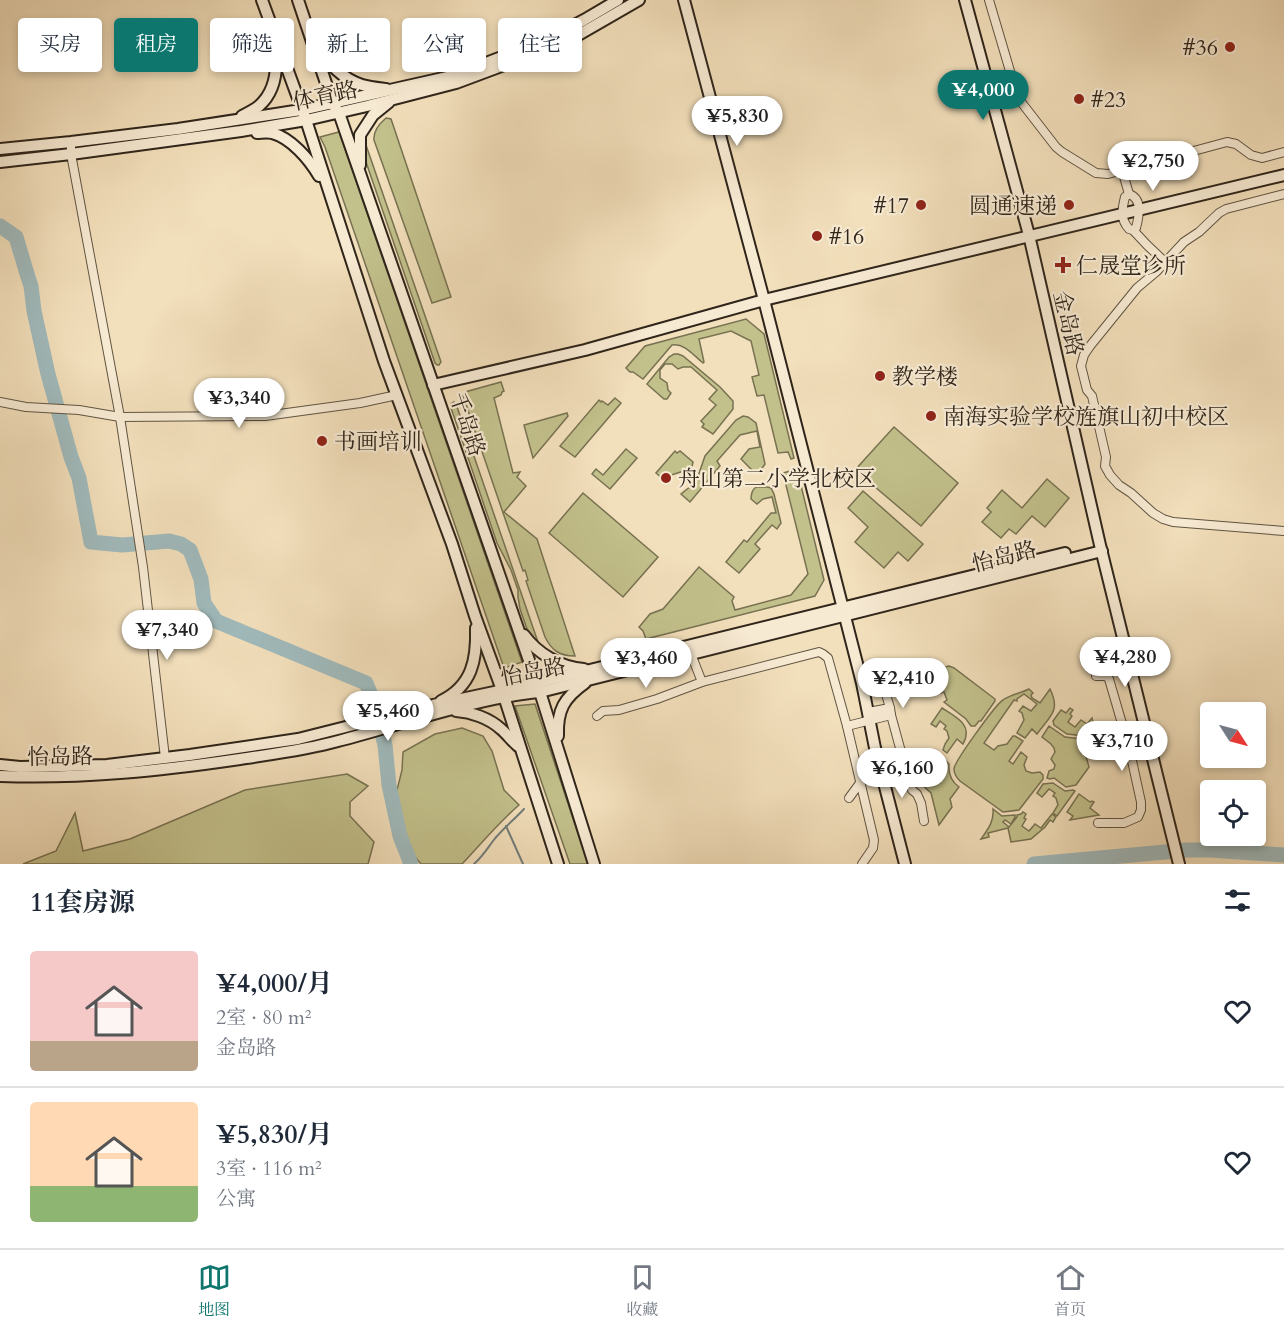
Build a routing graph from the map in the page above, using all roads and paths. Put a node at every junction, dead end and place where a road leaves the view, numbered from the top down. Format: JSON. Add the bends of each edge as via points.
{"nodes":[{"id":1,"x":262,"y":0,"type":"edge"},
{"id":2,"x":298,"y":0,"type":"edge"},
{"id":3,"x":618,"y":0,"type":"edge"},
{"id":4,"x":639,"y":0,"type":"edge"},
{"id":5,"x":684,"y":0,"type":"edge"},
{"id":6,"x":964,"y":0,"type":"edge"},
{"id":7,"x":989,"y":0,"type":"edge"},
{"id":8,"x":269,"y":18,"type":"edge"},
{"id":9,"x":306,"y":22,"type":"edge"},
{"id":10,"x":276,"y":72,"type":"edge"},
{"id":11,"x":288,"y":72,"type":"edge"},
{"id":12,"x":323,"y":72,"type":"edge"},
{"id":13,"x":338,"y":72,"type":"edge"},
{"id":14,"x":391,"y":95,"type":"junction"},
{"id":15,"x":336,"y":108,"type":"junction"},
{"id":16,"x":303,"y":115,"type":"junction"},
{"id":17,"x":237,"y":120,"type":"junction"},
{"id":18,"x":212,"y":135,"type":"junction"},
{"id":19,"x":71,"y":148,"type":"junction"},
{"id":20,"x":0,"y":149,"type":"edge"},
{"id":21,"x":1284,"y":152,"type":"edge"},
{"id":22,"x":0,"y":162,"type":"edge"},
{"id":23,"x":1122,"y":170,"type":"junction"},
{"id":24,"x":360,"y":174,"type":"junction"},
{"id":25,"x":1284,"y":175,"type":"edge"},
{"id":26,"x":329,"y":192,"type":"junction"},
{"id":27,"x":1129,"y":194,"type":"junction"},
{"id":28,"x":1284,"y":194,"type":"edge"},
{"id":29,"x":1138,"y":211,"type":"junction"},
{"id":30,"x":1122,"y":215,"type":"junction"},
{"id":31,"x":1133,"y":230,"type":"junction"},
{"id":32,"x":1029,"y":236,"type":"junction"},
{"id":33,"x":1165,"y":262,"type":"junction"},
{"id":34,"x":764,"y":300,"type":"junction"},
{"id":35,"x":433,"y":385,"type":"junction"},
{"id":36,"x":397,"y":395,"type":"junction"},
{"id":37,"x":0,"y":402,"type":"edge"},
{"id":38,"x":120,"y":417,"type":"junction"},
{"id":39,"x":1284,"y":531,"type":"edge"},
{"id":40,"x":1101,"y":548,"type":"junction"},
{"id":41,"x":843,"y":613,"type":"junction"},
{"id":42,"x":475,"y":616,"type":"junction"},
{"id":43,"x":518,"y":628,"type":"junction"},
{"id":44,"x":691,"y":654,"type":"junction"},
{"id":45,"x":590,"y":675,"type":"junction"},
{"id":46,"x":1096,"y":676,"type":"dead end"},
{"id":47,"x":702,"y":682,"type":"junction"},
{"id":48,"x":539,"y":687,"type":"junction"},
{"id":49,"x":893,"y":688,"type":"dead end"},
{"id":50,"x":503,"y":693,"type":"junction"},
{"id":51,"x":433,"y":705,"type":"junction"},
{"id":52,"x":449,"y":710,"type":"junction"},
{"id":53,"x":891,"y":712,"type":"junction"},
{"id":54,"x":597,"y":716,"type":"dead end"},
{"id":55,"x":869,"y":716,"type":"junction"},
{"id":56,"x":401,"y":718,"type":"junction"},
{"id":57,"x":847,"y":726,"type":"junction"},
{"id":58,"x":1148,"y":736,"type":"junction"},
{"id":59,"x":1132,"y":738,"type":"junction"},
{"id":60,"x":520,"y":748,"type":"junction"},
{"id":61,"x":559,"y":751,"type":"junction"},
{"id":62,"x":165,"y":758,"type":"junction"},
{"id":63,"x":0,"y":765,"type":"edge"},
{"id":64,"x":906,"y":770,"type":"junction"},
{"id":65,"x":916,"y":773,"type":"dead end"},
{"id":66,"x":0,"y":776,"type":"edge"},
{"id":67,"x":860,"y":783,"type":"junction"},
{"id":68,"x":849,"y":798,"type":"dead end"},
{"id":69,"x":924,"y":821,"type":"dead end"},
{"id":70,"x":1098,"y":823,"type":"dead end"},
{"id":71,"x":558,"y":864,"type":"edge"},
{"id":72,"x":594,"y":864,"type":"edge"},
{"id":73,"x":862,"y":864,"type":"edge"},
{"id":74,"x":905,"y":864,"type":"edge"},
{"id":75,"x":1179,"y":864,"type":"edge"}],
"edges":[{"from":1,"to":8,"type":"street"},
{"from":2,"to":9,"type":"street","name":"千岛路"},
{"from":3,"to":14,"type":"street","name":"体育路","via":[[567,29],[507,55]]},
{"from":4,"to":14,"type":"street","name":"体育路","via":[[539,52],[456,83]]},
{"from":5,"to":34,"type":"street"},
{"from":6,"to":32,"type":"street","name":"金岛路"},
{"from":7,"to":23,"type":"street","via":[[1018,98],[1056,147],[1096,173]]},
{"from":10,"to":17,"type":"street","via":[[267,97],[258,108]]},
{"from":11,"to":16,"type":"street"},
{"from":12,"to":15,"type":"street","name":"千岛路"},
{"from":13,"to":14,"type":"street","via":[[350,81]]},
{"from":14,"to":15,"type":"street","name":"体育路"},
{"from":14,"to":24,"type":"street","via":[[360,135]]},
{"from":15,"to":16,"type":"street","name":"体育路"},
{"from":15,"to":24,"type":"street","name":"千岛路"},
{"from":16,"to":17,"type":"street","name":"体育路"},
{"from":16,"to":18,"type":"street","name":"体育路"},
{"from":16,"to":26,"type":"street"},
{"from":17,"to":19,"type":"street","name":"体育路"},
{"from":18,"to":19,"type":"street","name":"体育路"},
{"from":18,"to":26,"type":"street","via":[[279,136],[314,166]]},
{"from":19,"to":20,"type":"street","name":"体育路"},
{"from":19,"to":22,"type":"street","name":"体育路"},
{"from":19,"to":38,"type":"street"},
{"from":21,"to":23,"type":"street","via":[[1262,158],[1227,142]]},
{"from":23,"to":27,"type":"street"},
{"from":24,"to":35,"type":"street","name":"千岛路"},
{"from":25,"to":29,"type":"street"},
{"from":26,"to":36,"type":"street"},
{"from":27,"to":29,"type":"street","via":[[1138,201]]},
{"from":27,"to":30,"type":"street"},
{"from":28,"to":33,"type":"street","via":[[1226,209]]},
{"from":29,"to":30,"type":"street"},
{"from":29,"to":31,"type":"street"},
{"from":30,"to":31,"type":"street","via":[[1123,222]]},
{"from":30,"to":32,"type":"street"},
{"from":31,"to":33,"type":"street"},
{"from":32,"to":34,"type":"street"},
{"from":32,"to":40,"type":"street","name":"金岛路"},
{"from":33,"to":39,"type":"street","via":[[1137,288],[1084,355],[1081,366],[1092,396],[1105,466],[1119,485],[1163,519]]},
{"from":34,"to":35,"type":"street","via":[[585,350]]},
{"from":34,"to":41,"type":"street"},
{"from":35,"to":43,"type":"street","name":"千岛路"},
{"from":36,"to":38,"type":"street","via":[[265,416]]},
{"from":36,"to":42,"type":"street"},
{"from":37,"to":38,"type":"street"},
{"from":38,"to":62,"type":"street","via":[[143,567]]},
{"from":40,"to":41,"type":"street"},
{"from":40,"to":58,"type":"street","name":"金岛路"},
{"from":41,"to":44,"type":"street","name":"怡岛路"},
{"from":41,"to":45,"type":"street"},
{"from":41,"to":55,"type":"street"},
{"from":42,"to":50,"type":"street"},
{"from":42,"to":51,"type":"street","via":[[476,652],[471,672],[457,689]]},
{"from":43,"to":45,"type":"street","via":[[535,648],[554,661]]},
{"from":43,"to":48,"type":"street","name":"千岛路"},
{"from":44,"to":45,"type":"street","name":"怡岛路"},
{"from":44,"to":47,"type":"street"},
{"from":45,"to":48,"type":"street","name":"怡岛路"},
{"from":45,"to":61,"type":"street","via":[[564,703],[558,723]]},
{"from":46,"to":59,"type":"street","via":[[1109,679],[1123,727]]},
{"from":47,"to":54,"type":"street"},
{"from":47,"to":57,"type":"street","via":[[819,652],[828,658]]},
{"from":48,"to":50,"type":"street","name":"怡岛路"},
{"from":48,"to":61,"type":"street","name":"千岛路"},
{"from":49,"to":53,"type":"street","via":[[886,694]]},
{"from":50,"to":51,"type":"street"},
{"from":50,"to":52,"type":"street","name":"怡岛路"},
{"from":50,"to":60,"type":"street"},
{"from":51,"to":56,"type":"street"},
{"from":52,"to":56,"type":"street","name":"怡岛路"},
{"from":52,"to":60,"type":"street","via":[[483,717]]},
{"from":53,"to":55,"type":"street"},
{"from":53,"to":64,"type":"street"},
{"from":55,"to":57,"type":"street"},
{"from":55,"to":74,"type":"street"},
{"from":56,"to":62,"type":"street","via":[[359,723],[298,740]]},
{"from":56,"to":66,"type":"street","name":"怡岛路","via":[[337,742],[267,755],[169,769],[70,777]]},
{"from":57,"to":67,"type":"street"},
{"from":58,"to":59,"type":"street"},
{"from":58,"to":75,"type":"street","name":"金岛路"},
{"from":59,"to":70,"type":"street","via":[[1129,747],[1141,810],[1124,823]]},
{"from":60,"to":71,"type":"street"},
{"from":61,"to":72,"type":"street","name":"千岛路"},
{"from":62,"to":63,"type":"street","via":[[107,765]]},
{"from":64,"to":65,"type":"street"},
{"from":64,"to":69,"type":"street","via":[[921,803]]},
{"from":67,"to":68,"type":"street"},
{"from":67,"to":73,"type":"street","via":[[874,840]]}]}
